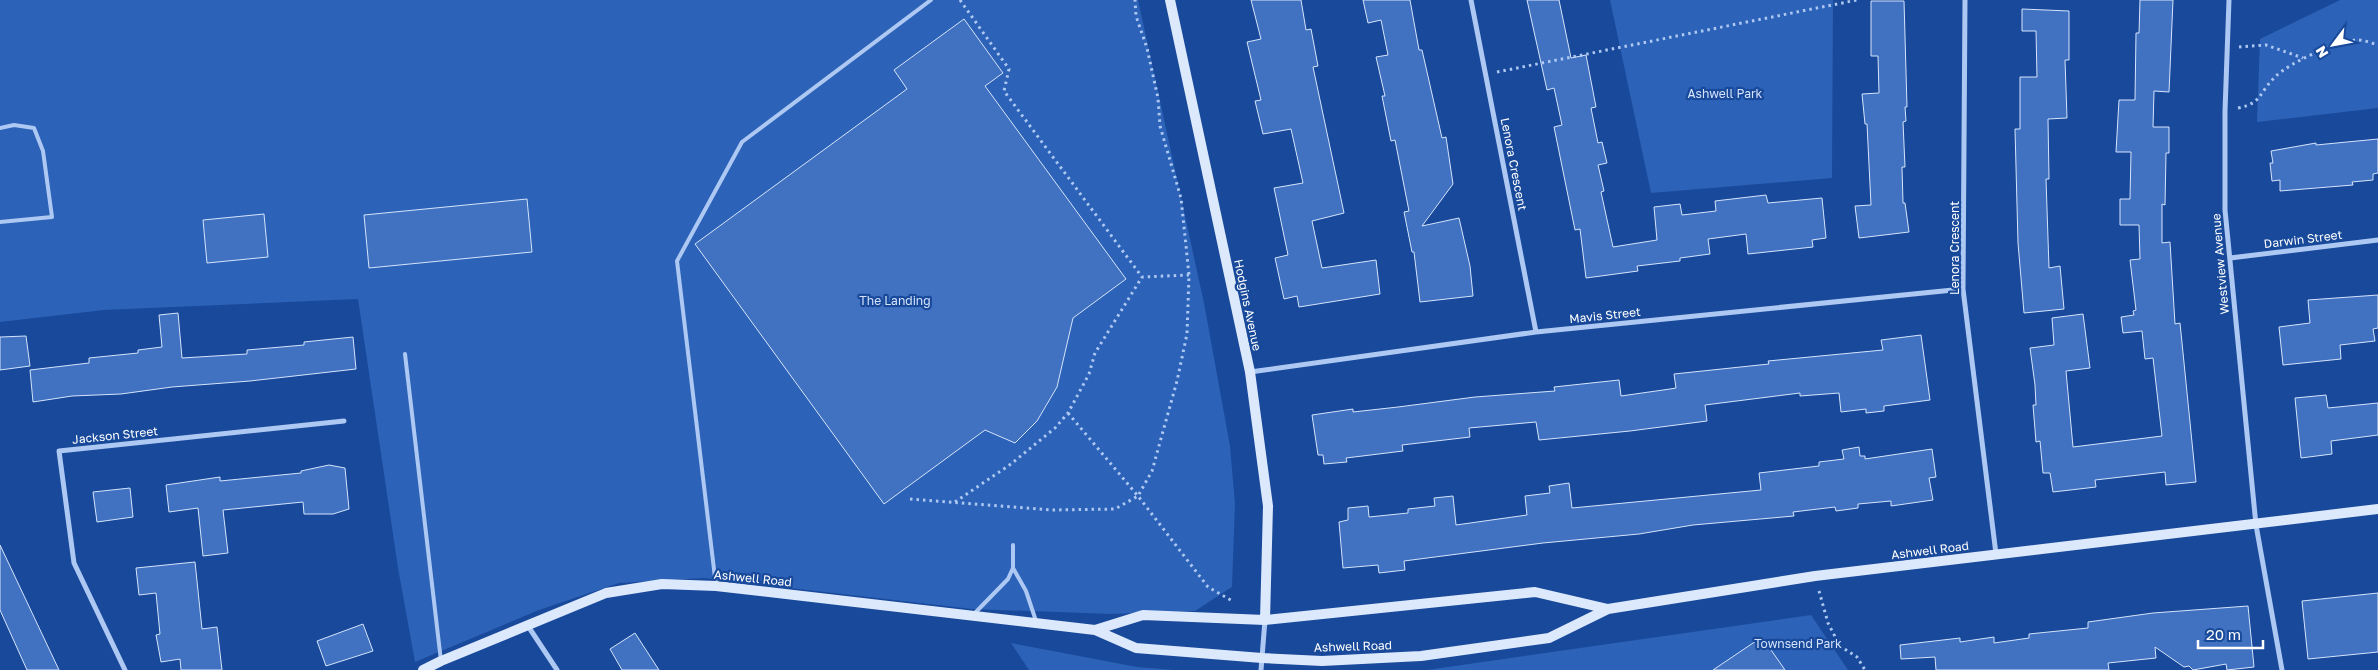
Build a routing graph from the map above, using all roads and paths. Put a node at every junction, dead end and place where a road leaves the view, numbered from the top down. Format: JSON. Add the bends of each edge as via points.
{"nodes":[{"id":1,"x":931,"y":0,"type":"edge"},
{"id":2,"x":960,"y":0,"type":"edge"},
{"id":3,"x":1135,"y":0,"type":"edge"},
{"id":4,"x":1170,"y":0,"type":"edge"},
{"id":5,"x":1471,"y":0,"type":"edge"},
{"id":6,"x":1857,"y":0,"type":"edge"},
{"id":7,"x":1965,"y":0,"type":"edge"},
{"id":8,"x":2230,"y":0,"type":"edge"},
{"id":9,"x":2378,"y":45,"type":"edge"},
{"id":10,"x":2228,"y":48,"type":"junction"},
{"id":11,"x":2302,"y":58,"type":"junction"},
{"id":12,"x":1486,"y":74,"type":"junction"},
{"id":13,"x":2225,"y":110,"type":"junction"},
{"id":14,"x":0,"y":128,"type":"edge"},
{"id":15,"x":0,"y":222,"type":"edge"},
{"id":16,"x":2378,"y":240,"type":"edge"},
{"id":17,"x":2230,"y":258,"type":"junction"},
{"id":18,"x":1189,"y":275,"type":"junction"},
{"id":19,"x":1142,"y":276,"type":"junction"},
{"id":20,"x":1963,"y":289,"type":"junction"},
{"id":21,"x":1536,"y":332,"type":"junction"},
{"id":22,"x":405,"y":354,"type":"dead end"},
{"id":23,"x":1250,"y":372,"type":"junction"},
{"id":24,"x":1068,"y":413,"type":"junction"},
{"id":25,"x":344,"y":421,"type":"dead end"},
{"id":26,"x":1138,"y":496,"type":"junction"},
{"id":27,"x":910,"y":499,"type":"dead end"},
{"id":28,"x":955,"y":502,"type":"junction"},
{"id":29,"x":2378,"y":509,"type":"edge"},
{"id":30,"x":2256,"y":525,"type":"junction"},
{"id":31,"x":1013,"y":545,"type":"dead end"},
{"id":32,"x":1996,"y":555,"type":"junction"},
{"id":33,"x":1013,"y":568,"type":"junction"},
{"id":34,"x":1815,"y":576,"type":"junction"},
{"id":35,"x":716,"y":586,"type":"junction"},
{"id":36,"x":1240,"y":606,"type":"dead end"},
{"id":37,"x":1608,"y":609,"type":"junction"},
{"id":38,"x":972,"y":616,"type":"junction"},
{"id":39,"x":1265,"y":620,"type":"junction"},
{"id":40,"x":1036,"y":623,"type":"junction"},
{"id":41,"x":528,"y":625,"type":"junction"},
{"id":42,"x":1095,"y":630,"type":"junction"},
{"id":43,"x":1262,"y":658,"type":"junction"},
{"id":44,"x":440,"y":661,"type":"junction"},
{"id":45,"x":125,"y":670,"type":"edge"},
{"id":46,"x":423,"y":670,"type":"edge"},
{"id":47,"x":557,"y":670,"type":"edge"},
{"id":48,"x":1261,"y":670,"type":"edge"},
{"id":49,"x":1865,"y":670,"type":"edge"},
{"id":50,"x":2282,"y":670,"type":"edge"}],
"edges":[{"from":1,"to":35,"type":"lane","via":[[742,142],[677,261]]},
{"from":2,"to":19,"type":"path","via":[[1009,69],[1004,91]]},
{"from":3,"to":18,"type":"path","via":[[1136,16],[1158,98],[1160,126],[1181,198]]},
{"from":4,"to":23,"type":"street","name":"Hodgins Avenue"},
{"from":5,"to":12,"type":"street","name":"Lenora Crescent"},
{"from":6,"to":12,"type":"path"},
{"from":7,"to":20,"type":"street","name":"Lenora Crescent"},
{"from":8,"to":10,"type":"street","name":"Westview Avenue"},
{"from":9,"to":11,"type":"path","via":[[2356,40]]},
{"from":10,"to":11,"type":"path","via":[[2266,45]]},
{"from":10,"to":13,"type":"street","name":"Westview Avenue"},
{"from":11,"to":13,"type":"path","via":[[2275,77],[2260,99],[2251,105]]},
{"from":12,"to":21,"type":"street","name":"Lenora Crescent"},
{"from":13,"to":17,"type":"street","name":"Westview Avenue","via":[[2225,210]]},
{"from":14,"to":15,"type":"lane","via":[[14,125],[34,128],[43,151],[52,217]]},
{"from":16,"to":17,"type":"street","name":"Darwin Street"},
{"from":17,"to":30,"type":"street","name":"Westview Avenue"},
{"from":18,"to":19,"type":"path"},
{"from":18,"to":26,"type":"path","via":[[1187,334],[1177,381],[1152,471]]},
{"from":19,"to":24,"type":"path","via":[[1095,353],[1089,374]]},
{"from":20,"to":21,"type":"street","name":"Mavis Street"},
{"from":20,"to":32,"type":"street","name":"Lenora Crescent"},
{"from":21,"to":23,"type":"street","name":"Mavis Street"},
{"from":22,"to":44,"type":"lane"},
{"from":23,"to":39,"type":"street","name":"Hodgins Avenue","via":[[1268,506]]},
{"from":24,"to":26,"type":"path"},
{"from":24,"to":28,"type":"path","via":[[1017,459]]},
{"from":25,"to":45,"type":"street","name":"Jackson Street","via":[[59,451],[74,563]]},
{"from":26,"to":28,"type":"path","via":[[1115,509],[1052,510]]},
{"from":26,"to":36,"type":"path","via":[[1208,587]]},
{"from":27,"to":28,"type":"path"},
{"from":29,"to":30,"type":"street","name":"Ashwell Road"},
{"from":30,"to":32,"type":"street","name":"Ashwell Road"},
{"from":30,"to":50,"type":"street"},
{"from":31,"to":33,"type":"lane"},
{"from":32,"to":34,"type":"street","name":"Ashwell Road"},
{"from":33,"to":38,"type":"lane","via":[[1008,579]]},
{"from":33,"to":40,"type":"lane","via":[[1026,591]]},
{"from":34,"to":37,"type":"street","name":"Ashwell Road"},
{"from":34,"to":49,"type":"path","via":[[1828,624],[1840,646],[1857,657]]},
{"from":35,"to":38,"type":"street","name":"Ashwell Road"},
{"from":35,"to":41,"type":"street","name":"Ashwell Road","via":[[662,584],[624,589],[575,604]]},
{"from":37,"to":39,"type":"street","name":"Ashwell Road","via":[[1536,592]]},
{"from":37,"to":43,"type":"street","name":"Ashwell Road","via":[[1549,638],[1421,656],[1322,660]]},
{"from":38,"to":40,"type":"street","name":"Ashwell Road"},
{"from":39,"to":42,"type":"street","name":"Ashwell Road","via":[[1143,615]]},
{"from":39,"to":43,"type":"street"},
{"from":40,"to":42,"type":"street","name":"Ashwell Road"},
{"from":41,"to":44,"type":"street","name":"Ashwell Road"},
{"from":41,"to":47,"type":"street"},
{"from":42,"to":43,"type":"street","name":"Ashwell Road","via":[[1136,648]]},
{"from":43,"to":48,"type":"street"},
{"from":44,"to":46,"type":"street","name":"Ashwell Road"}]}
